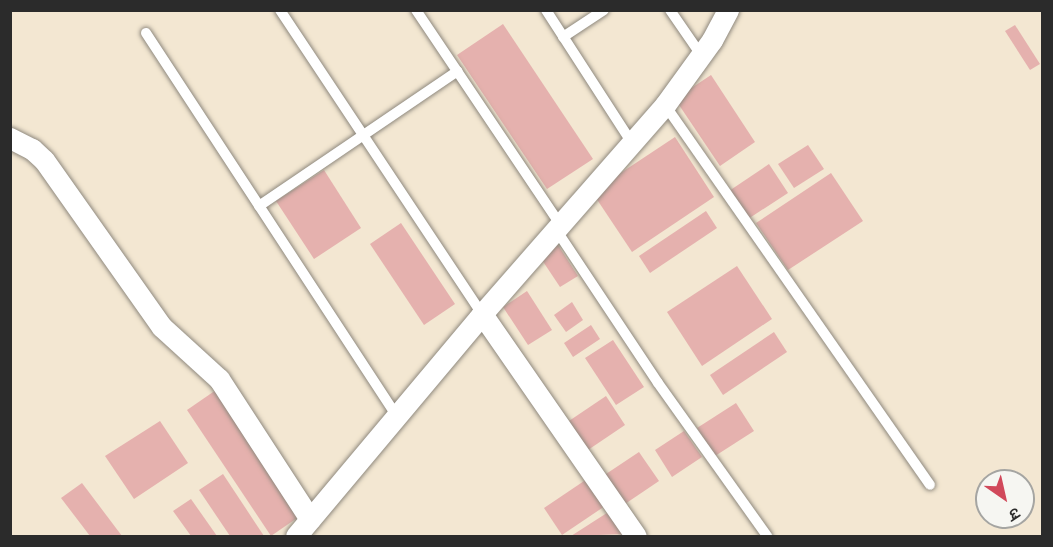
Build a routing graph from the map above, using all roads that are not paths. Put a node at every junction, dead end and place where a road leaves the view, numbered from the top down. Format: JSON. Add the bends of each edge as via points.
{"nodes":[{"id":1,"x":280,"y":10,"type":"edge"},
{"id":2,"x":416,"y":10,"type":"edge"},
{"id":3,"x":546,"y":10,"type":"edge"},
{"id":4,"x":604,"y":10,"type":"edge"},
{"id":5,"x":670,"y":10,"type":"edge"},
{"id":6,"x":728,"y":10,"type":"edge"},
{"id":7,"x":146,"y":33,"type":"dead end"},
{"id":8,"x":563,"y":37,"type":"junction"},
{"id":9,"x":701,"y":55,"type":"junction"},
{"id":10,"x":458,"y":71,"type":"junction"},
{"id":11,"x":665,"y":105,"type":"junction"},
{"id":12,"x":363,"y":135,"type":"junction"},
{"id":13,"x":10,"y":138,"type":"edge"},
{"id":14,"x":632,"y":144,"type":"junction"},
{"id":15,"x":259,"y":206,"type":"junction"},
{"id":16,"x":559,"y":228,"type":"junction"},
{"id":17,"x":482,"y":314,"type":"junction"},
{"id":18,"x":397,"y":417,"type":"junction"},
{"id":19,"x":930,"y":486,"type":"dead end"},
{"id":20,"x":310,"y":519,"type":"junction"},
{"id":21,"x":296,"y":537,"type":"edge"},
{"id":22,"x":636,"y":537,"type":"edge"},
{"id":23,"x":767,"y":537,"type":"edge"}],
"edges":[{"from":1,"to":12,"type":"lane"},
{"from":2,"to":10,"type":"lane"},
{"from":3,"to":8,"type":"lane"},
{"from":4,"to":8,"type":"lane"},
{"from":5,"to":9,"type":"lane"},
{"from":6,"to":9,"type":"street"},
{"from":7,"to":15,"type":"lane"},
{"from":8,"to":14,"type":"lane"},
{"from":9,"to":11,"type":"street"},
{"from":10,"to":12,"type":"lane"},
{"from":10,"to":16,"type":"lane"},
{"from":11,"to":14,"type":"street"},
{"from":11,"to":19,"type":"lane"},
{"from":12,"to":15,"type":"lane"},
{"from":12,"to":17,"type":"lane"},
{"from":13,"to":20,"type":"street","via":[[44,160],[162,327],[219,379]]},
{"from":14,"to":16,"type":"street"},
{"from":15,"to":18,"type":"lane"},
{"from":16,"to":17,"type":"street"},
{"from":16,"to":23,"type":"lane","via":[[658,383]]},
{"from":17,"to":18,"type":"street"},
{"from":17,"to":22,"type":"street"},
{"from":18,"to":20,"type":"street"},
{"from":20,"to":21,"type":"street"}]}
